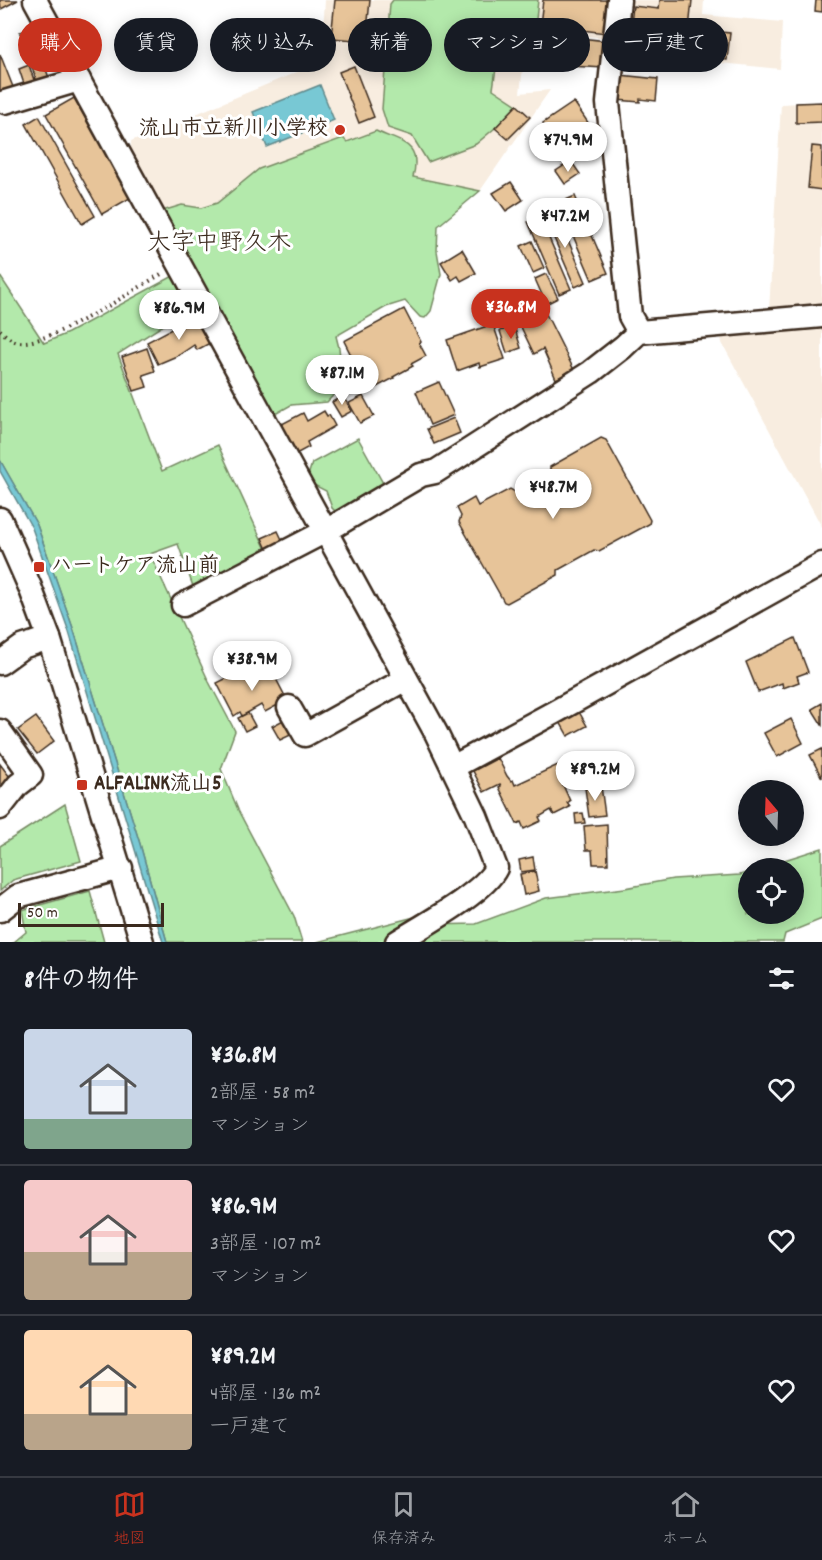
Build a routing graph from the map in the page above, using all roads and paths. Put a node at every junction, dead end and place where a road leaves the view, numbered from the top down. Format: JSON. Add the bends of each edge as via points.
{"nodes":[{"id":1,"x":35,"y":0,"type":"edge"},
{"id":2,"x":620,"y":0,"type":"edge"},
{"id":3,"x":79,"y":80,"type":"junction"},
{"id":4,"x":4,"y":102,"type":"dead end"},
{"id":5,"x":179,"y":264,"type":"junction"},
{"id":6,"x":822,"y":316,"type":"edge"},
{"id":7,"x":0,"y":330,"type":"edge"},
{"id":8,"x":639,"y":332,"type":"junction"},
{"id":9,"x":2,"y":529,"type":"edge"},
{"id":10,"x":326,"y":531,"type":"junction"},
{"id":11,"x":822,"y":564,"type":"edge"},
{"id":12,"x":183,"y":605,"type":"dead end"},
{"id":13,"x":49,"y":638,"type":"junction"},
{"id":14,"x":0,"y":663,"type":"edge"},
{"id":15,"x":406,"y":679,"type":"junction"},
{"id":16,"x":289,"y":707,"type":"dead end"},
{"id":17,"x":0,"y":731,"type":"edge"},
{"id":18,"x":453,"y":766,"type":"junction"},
{"id":19,"x":0,"y":808,"type":"edge"},
{"id":20,"x":120,"y":868,"type":"junction"},
{"id":21,"x":0,"y":910,"type":"edge"},
{"id":22,"x":142,"y":942,"type":"edge"},
{"id":23,"x":397,"y":942,"type":"edge"}],
"edges":[{"from":1,"to":3,"type":"street"},
{"from":2,"to":8,"type":"street","via":[[608,103],[630,316]]},
{"from":3,"to":4,"type":"street"},
{"from":3,"to":5,"type":"street"},
{"from":5,"to":7,"type":"path","via":[[66,329],[39,340],[19,342]]},
{"from":5,"to":10,"type":"street"},
{"from":6,"to":8,"type":"street"},
{"from":8,"to":10,"type":"street","via":[[591,372],[520,418],[435,472],[421,475]]},
{"from":9,"to":13,"type":"street"},
{"from":10,"to":12,"type":"street"},
{"from":10,"to":15,"type":"street"},
{"from":11,"to":18,"type":"street"},
{"from":13,"to":14,"type":"street","via":[[21,647]]},
{"from":13,"to":20,"type":"street"},
{"from":15,"to":16,"type":"street","via":[[305,735]]},
{"from":15,"to":18,"type":"street"},
{"from":17,"to":19,"type":"street","via":[[31,775]]},
{"from":18,"to":23,"type":"street","via":[[496,868],[491,878],[476,890]]},
{"from":20,"to":21,"type":"street","via":[[18,896]]},
{"from":20,"to":22,"type":"street"}]}
